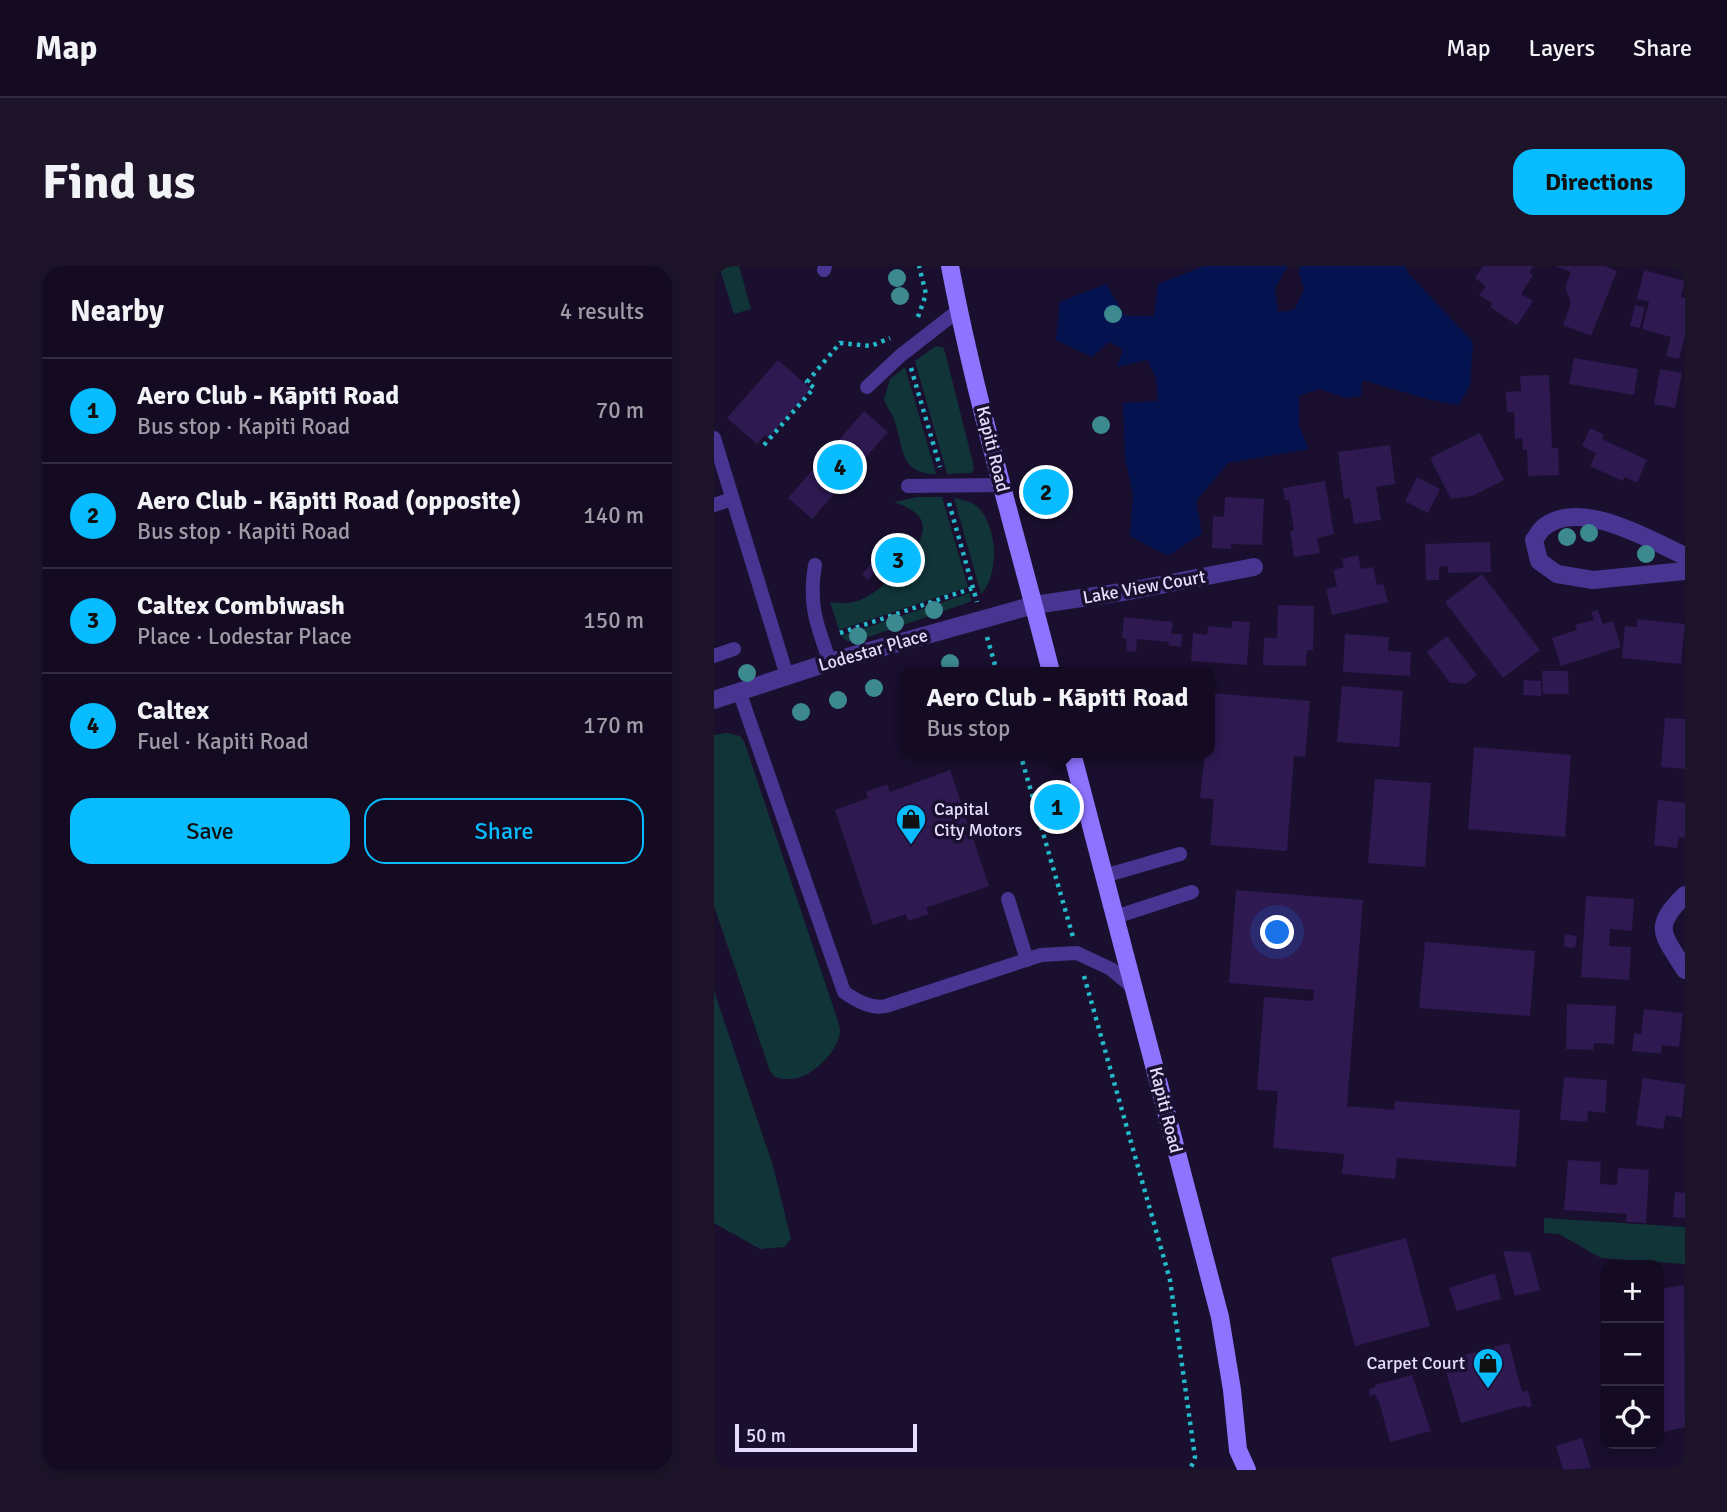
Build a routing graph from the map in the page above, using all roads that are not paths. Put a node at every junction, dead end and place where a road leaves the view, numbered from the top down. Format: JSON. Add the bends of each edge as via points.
{"nodes":[{"id":1,"x":950,"y":266,"type":"edge"},
{"id":2,"x":959,"y":310,"type":"junction"},
{"id":3,"x":867,"y":387,"type":"dead end"},
{"id":4,"x":714,"y":438,"type":"edge"},
{"id":5,"x":1002,"y":485,"type":"junction"},
{"id":6,"x":908,"y":486,"type":"dead end"},
{"id":7,"x":732,"y":499,"type":"junction"},
{"id":8,"x":714,"y":505,"type":"edge"},
{"id":9,"x":1685,"y":555,"type":"edge"},
{"id":10,"x":815,"y":565,"type":"dead end"},
{"id":11,"x":1254,"y":567,"type":"dead end"},
{"id":12,"x":1685,"y":571,"type":"edge"},
{"id":13,"x":1034,"y":605,"type":"junction"},
{"id":14,"x":734,"y":649,"type":"dead end"},
{"id":15,"x":714,"y":656,"type":"edge"},
{"id":16,"x":830,"y":662,"type":"junction"},
{"id":17,"x":1050,"y":667,"type":"edge"},
{"id":18,"x":788,"y":676,"type":"junction"},
{"id":19,"x":739,"y":691,"type":"junction"},
{"id":20,"x":714,"y":700,"type":"edge"},
{"id":21,"x":1073,"y":758,"type":"edge"},
{"id":22,"x":1180,"y":854,"type":"dead end"},
{"id":23,"x":1104,"y":876,"type":"junction"},
{"id":24,"x":1192,"y":892,"type":"dead end"},
{"id":25,"x":1685,"y":895,"type":"edge"},
{"id":26,"x":1008,"y":899,"type":"dead end"},
{"id":27,"x":1115,"y":917,"type":"junction"},
{"id":28,"x":1034,"y":958,"type":"junction"},
{"id":29,"x":1685,"y":970,"type":"edge"},
{"id":30,"x":1135,"y":989,"type":"junction"},
{"id":31,"x":1247,"y":1470,"type":"edge"}],
"edges":[{"from":1,"to":2,"type":"main road","name":"Kapiti Road"},
{"from":2,"to":3,"type":"lane"},
{"from":2,"to":5,"type":"main road","name":"Kapiti Road"},
{"from":4,"to":7,"type":"lane"},
{"from":5,"to":6,"type":"lane"},
{"from":5,"to":13,"type":"main road","name":"Kapiti Road"},
{"from":7,"to":8,"type":"lane"},
{"from":7,"to":18,"type":"lane"},
{"from":9,"to":12,"type":"street","via":[[1588,516],[1553,522],[1534,540],[1539,561],[1557,574],[1593,580]]},
{"from":10,"to":16,"type":"lane","via":[[813,613]]},
{"from":11,"to":13,"type":"street","name":"Lake View Court"},
{"from":13,"to":16,"type":"street","name":"Lodestar Place"},
{"from":13,"to":17,"type":"main road","name":"Kapiti Road"},
{"from":14,"to":15,"type":"lane"},
{"from":16,"to":18,"type":"street","name":"Lodestar Place"},
{"from":18,"to":19,"type":"street","name":"Lodestar Place"},
{"from":19,"to":20,"type":"street","name":"Lodestar Place"},
{"from":19,"to":28,"type":"lane","via":[[844,992],[857,1001],[886,1006]]},
{"from":21,"to":23,"type":"main road","name":"Kapiti Road"},
{"from":22,"to":23,"type":"lane"},
{"from":23,"to":27,"type":"main road","name":"Kapiti Road"},
{"from":24,"to":27,"type":"lane"},
{"from":25,"to":29,"type":"street","via":[[1669,909],[1663,926]]},
{"from":26,"to":28,"type":"lane"},
{"from":27,"to":30,"type":"main road","name":"Kapiti Road"},
{"from":28,"to":30,"type":"lane","via":[[1077,953],[1111,969]]},
{"from":30,"to":31,"type":"main road","name":"Kapiti Road","via":[[1220,1317],[1238,1450]]}]}
